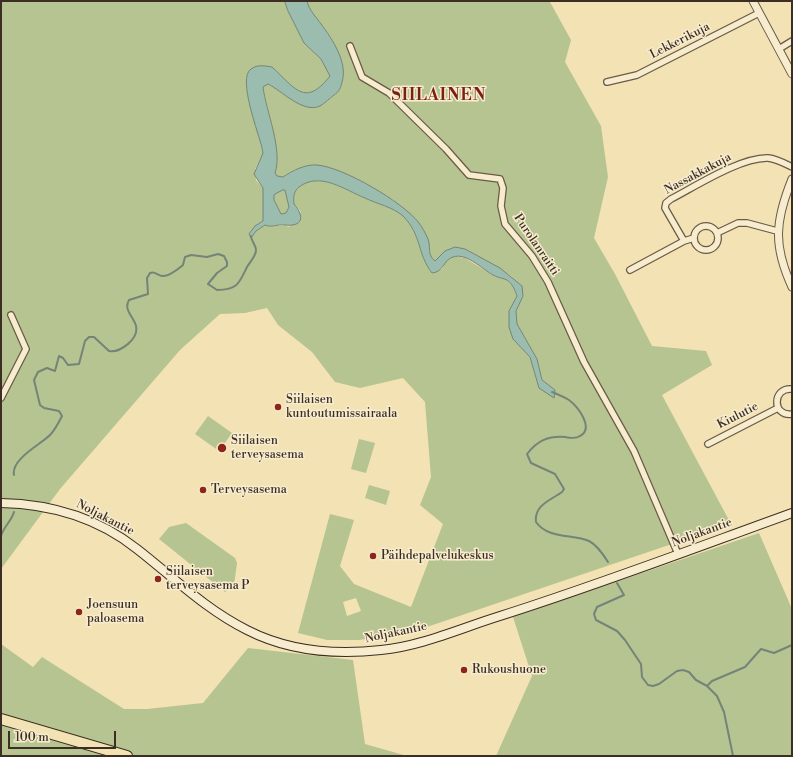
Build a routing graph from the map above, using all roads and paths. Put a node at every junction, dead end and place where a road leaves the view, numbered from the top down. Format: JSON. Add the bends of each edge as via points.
{"nodes":[{"id":1,"x":753,"y":1,"type":"edge"},
{"id":2,"x":759,"y":13,"type":"junction"},
{"id":3,"x":792,"y":41,"type":"edge"},
{"id":4,"x":350,"y":46,"type":"dead end"},
{"id":5,"x":779,"y":49,"type":"junction"},
{"id":6,"x":792,"y":74,"type":"edge"},
{"id":7,"x":607,"y":82,"type":"dead end"},
{"id":8,"x":792,"y":167,"type":"edge"},
{"id":9,"x":792,"y":180,"type":"edge"},
{"id":10,"x":778,"y":231,"type":"junction"},
{"id":11,"x":717,"y":233,"type":"junction"},
{"id":12,"x":694,"y":238,"type":"junction"},
{"id":13,"x":684,"y":241,"type":"junction"},
{"id":14,"x":630,"y":270,"type":"dead end"},
{"id":15,"x":792,"y":287,"type":"edge"},
{"id":16,"x":11,"y":315,"type":"dead end"},
{"id":17,"x":792,"y":389,"type":"edge"},
{"id":18,"x":1,"y":398,"type":"edge"},
{"id":19,"x":778,"y":408,"type":"junction"},
{"id":20,"x":792,"y":414,"type":"edge"},
{"id":21,"x":708,"y":444,"type":"dead end"},
{"id":22,"x":1,"y":503,"type":"edge"},
{"id":23,"x":792,"y":513,"type":"edge"},
{"id":24,"x":678,"y":554,"type":"junction"},
{"id":25,"x":1,"y":719,"type":"edge"},
{"id":26,"x":127,"y":756,"type":"edge"}],
"edges":[{"from":1,"to":2,"type":"street"},
{"from":2,"to":5,"type":"street"},
{"from":2,"to":7,"type":"street","name":"Lekkerikuja","via":[[637,75]]},
{"from":3,"to":5,"type":"street"},
{"from":4,"to":24,"type":"street","name":"Purolanraitti","via":[[362,77],[389,93],[469,175],[500,179],[504,188],[501,206],[505,224],[532,256],[548,282],[584,362],[634,451]]},
{"from":5,"to":6,"type":"street"},
{"from":8,"to":13,"type":"street","name":"Nassakkakuja","via":[[768,158],[742,163],[671,199],[665,208]]},
{"from":9,"to":10,"type":"street","via":[[783,200]]},
{"from":10,"to":11,"type":"street","via":[[747,222],[738,223]]},
{"from":10,"to":15,"type":"street","via":[[784,270]]},
{"from":11,"to":12,"type":"street","via":[[711,227],[702,227]]},
{"from":11,"to":12,"type":"street","via":[[718,242],[709,250],[697,246]]},
{"from":12,"to":13,"type":"street"},
{"from":13,"to":14,"type":"street"},
{"from":16,"to":18,"type":"street","via":[[26,349]]},
{"from":17,"to":19,"type":"street","via":[[787,388],[779,394],[776,401]]},
{"from":19,"to":20,"type":"street","via":[[785,414]]},
{"from":19,"to":21,"type":"street","name":"Kiulutie"},
{"from":22,"to":24,"type":"main road","name":"Noljakantie","via":[[39,505],[80,517],[127,542],[208,606],[249,632],[290,645],[330,652],[384,650],[418,643]]},
{"from":23,"to":24,"type":"main road","name":"Noljakantie"},
{"from":25,"to":26,"type":"highway"}]}
